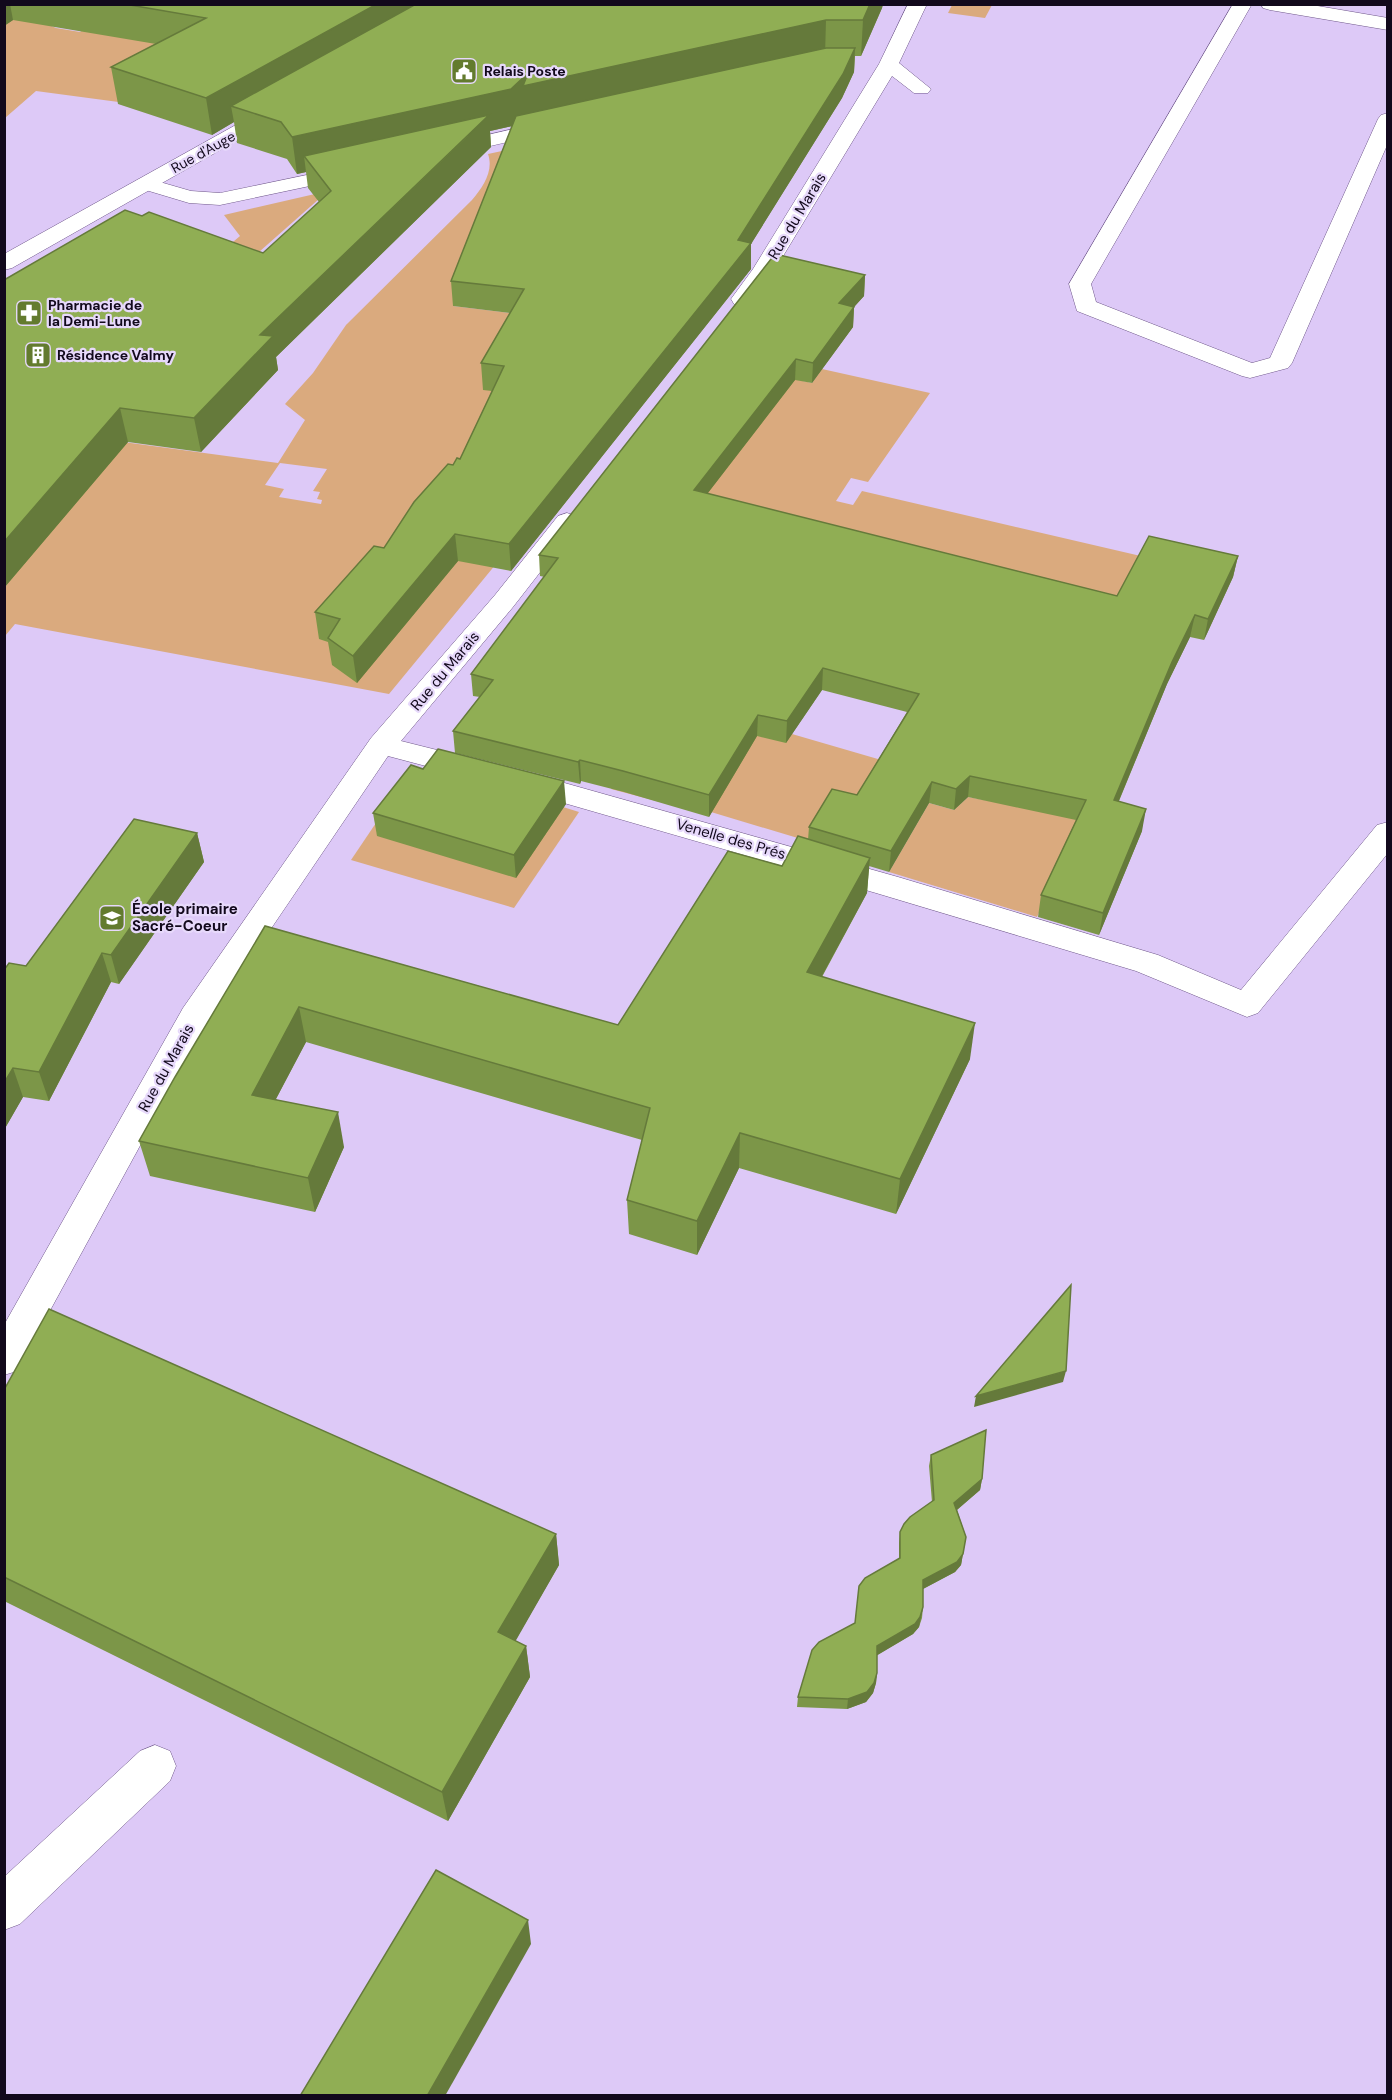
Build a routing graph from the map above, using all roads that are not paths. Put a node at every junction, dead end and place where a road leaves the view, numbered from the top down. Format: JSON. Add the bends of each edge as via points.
{"nodes":[{"id":1,"x":918,"y":4,"type":"edge"},
{"id":2,"x":1243,"y":4,"type":"edge"},
{"id":3,"x":1270,"y":4,"type":"edge"},
{"id":4,"x":1388,"y":24,"type":"edge"},
{"id":5,"x":875,"y":64,"type":"junction"},
{"id":6,"x":921,"y":89,"type":"dead end"},
{"id":7,"x":292,"y":102,"type":"edge"},
{"id":8,"x":1388,"y":119,"type":"edge"},
{"id":9,"x":571,"y":122,"type":"edge"},
{"id":10,"x":422,"y":156,"type":"edge"},
{"id":11,"x":364,"y":169,"type":"edge"},
{"id":12,"x":146,"y":184,"type":"junction"},
{"id":13,"x":4,"y":263,"type":"edge"},
{"id":14,"x":727,"y":318,"type":"edge"},
{"id":15,"x":581,"y":502,"type":"edge"},
{"id":16,"x":381,"y":745,"type":"junction"},
{"id":17,"x":1388,"y":832,"type":"edge"},
{"id":18,"x":4,"y":1360,"type":"edge"},
{"id":19,"x":155,"y":1766,"type":"dead end"},
{"id":20,"x":4,"y":1908,"type":"edge"}],
"edges":[{"from":1,"to":5,"type":"street","name":"Rue du Marais"},
{"from":2,"to":8,"type":"street","via":[[1080,284],[1085,306],[1250,371],[1280,363]]},
{"from":3,"to":4,"type":"street"},
{"from":5,"to":6,"type":"street"},
{"from":5,"to":14,"type":"street","name":"Rue du Marais","via":[[763,271]]},
{"from":7,"to":12,"type":"street","name":"Rue d'Auge"},
{"from":9,"to":10,"type":"street"},
{"from":11,"to":12,"type":"street","via":[[220,199],[189,197]]},
{"from":12,"to":13,"type":"street","name":"Rue d'Auge"},
{"from":15,"to":16,"type":"street","name":"Rue du Marais","via":[[504,601]]},
{"from":16,"to":17,"type":"street","name":"Venelle des Prés","via":[[595,800],[1147,963],[1247,1005]]},
{"from":16,"to":18,"type":"street","name":"Rue du Marais","via":[[195,1016]]},
{"from":19,"to":20,"type":"street"}]}
